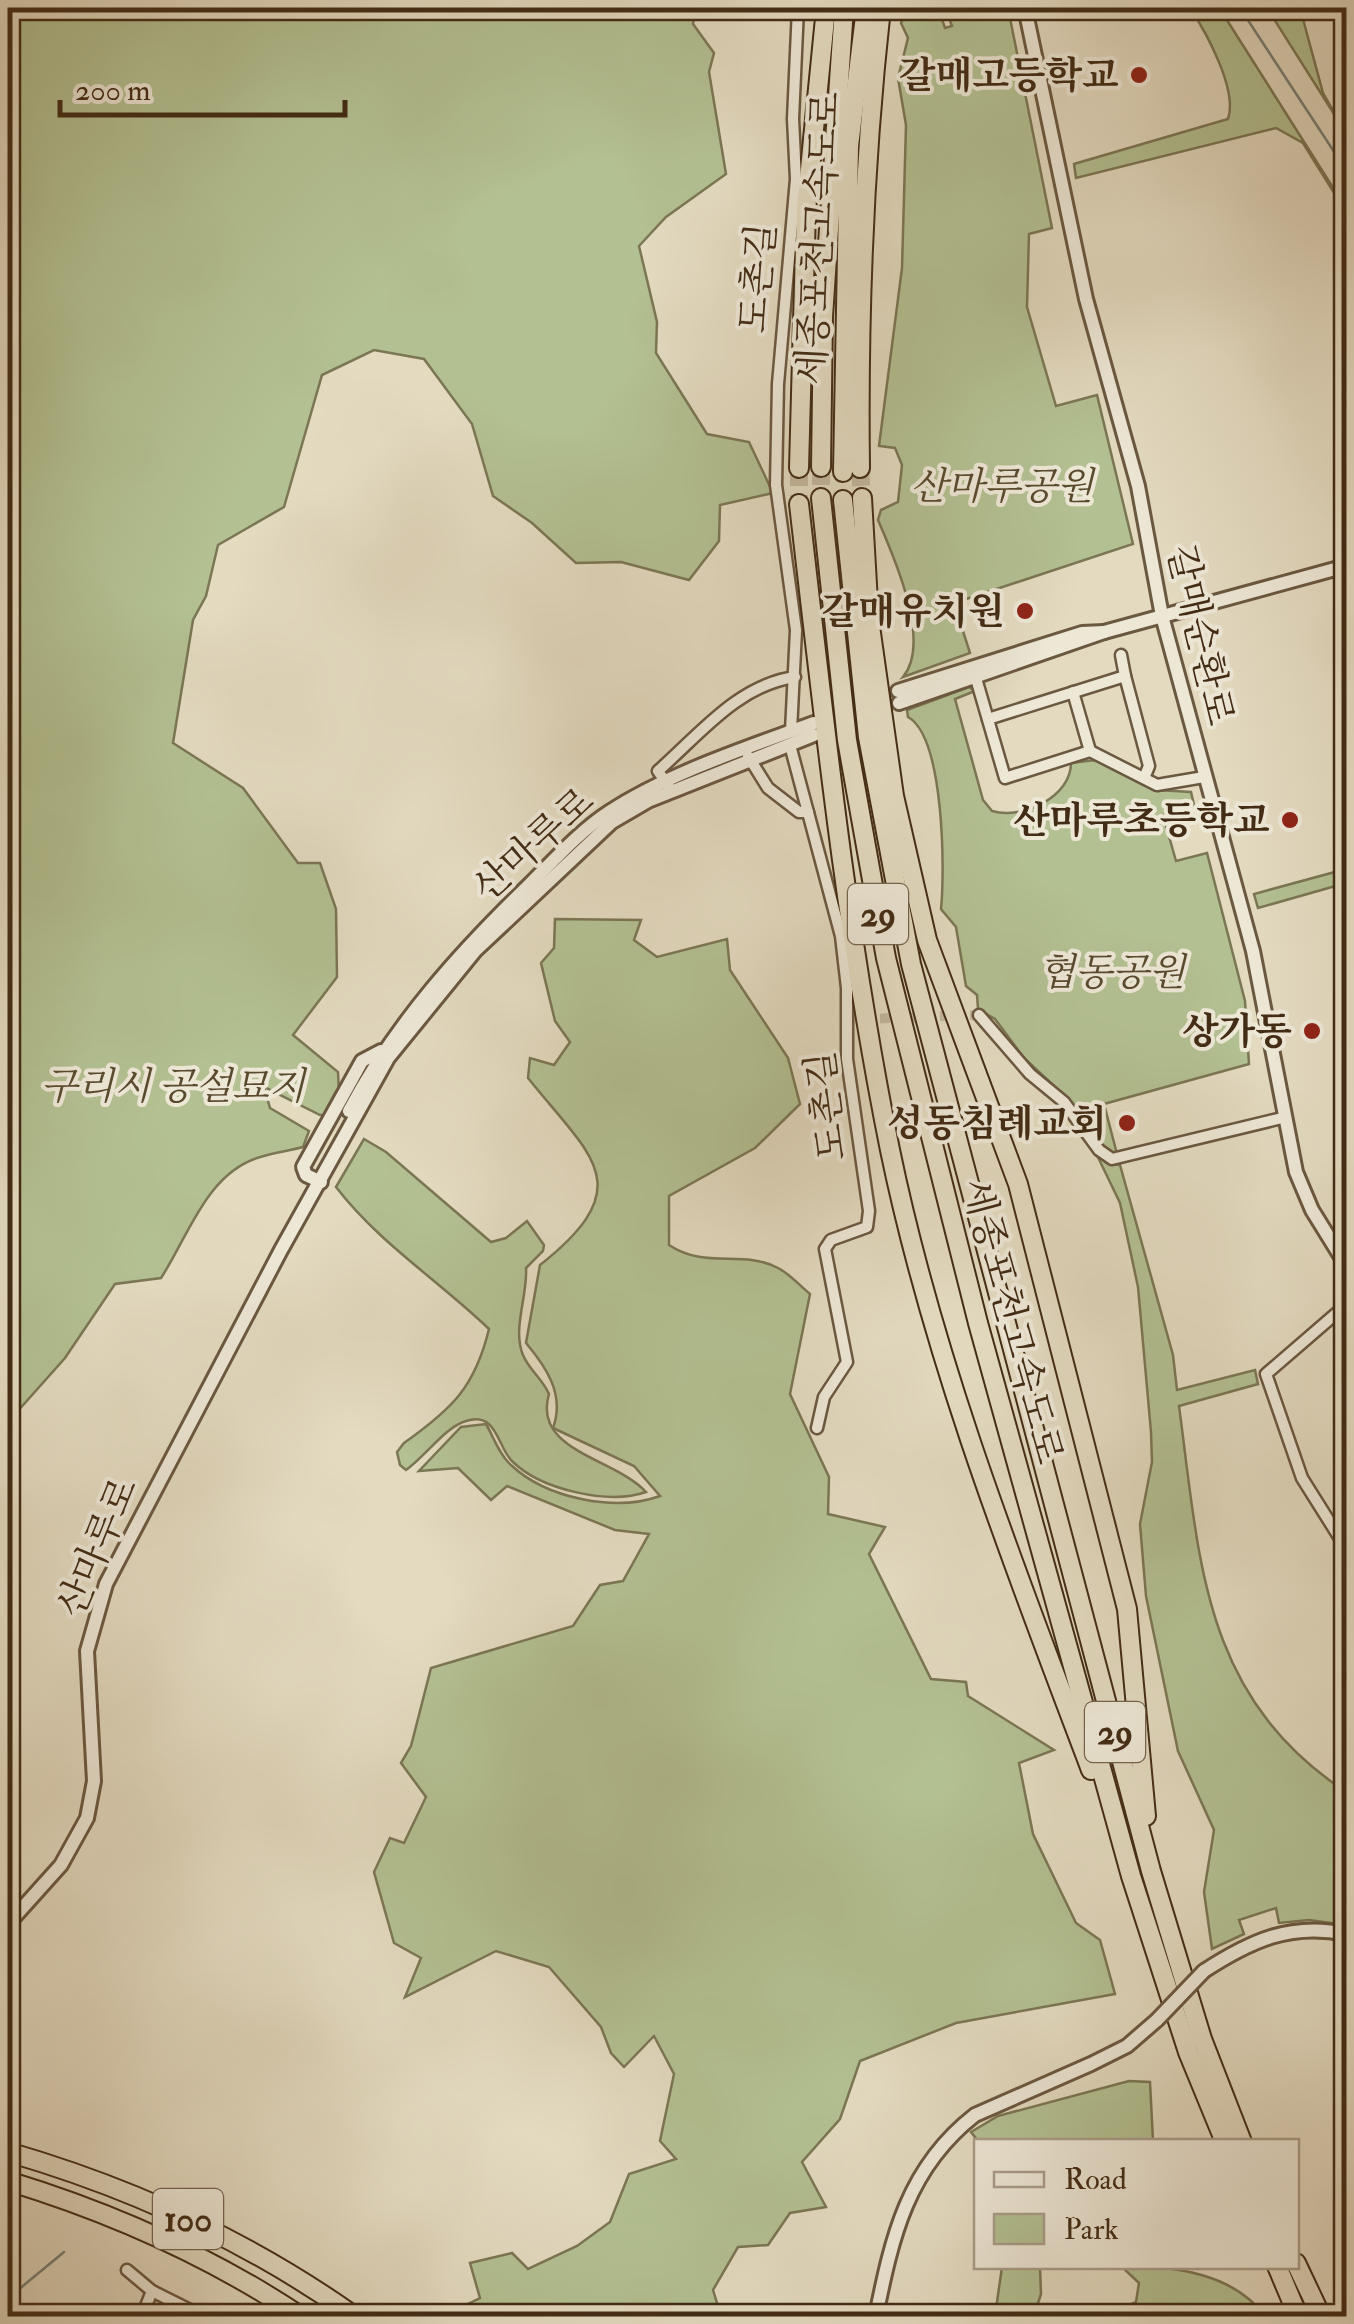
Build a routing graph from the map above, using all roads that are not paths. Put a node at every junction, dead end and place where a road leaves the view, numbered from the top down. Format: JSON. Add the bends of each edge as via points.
{"nodes":[{"id":1,"x":798,"y":8,"type":"edge"},
{"id":2,"x":826,"y":8,"type":"edge"},
{"id":3,"x":844,"y":8,"type":"edge"},
{"id":4,"x":866,"y":8,"type":"edge"},
{"id":5,"x":881,"y":8,"type":"edge"},
{"id":6,"x":1026,"y":8,"type":"edge"},
{"id":7,"x":820,"y":467,"type":"tunnel mouth"},
{"id":8,"x":798,"y":468,"type":"tunnel mouth"},
{"id":9,"x":821,"y":498,"type":"tunnel mouth"},
{"id":10,"x":799,"y":504,"type":"tunnel mouth"},
{"id":11,"x":1346,"y":566,"type":"edge"},
{"id":12,"x":1162,"y":616,"type":"junction"},
{"id":13,"x":1104,"y":632,"type":"junction"},
{"id":14,"x":1121,"y":656,"type":"dead end"},
{"id":15,"x":975,"y":676,"type":"junction"},
{"id":16,"x":1125,"y":676,"type":"junction"},
{"id":17,"x":795,"y":677,"type":"junction"},
{"id":18,"x":1073,"y":692,"type":"junction"},
{"id":19,"x":988,"y":719,"type":"junction"},
{"id":20,"x":814,"y":729,"type":"tunnel mouth"},
{"id":21,"x":791,"y":738,"type":"junction"},
{"id":22,"x":1090,"y":751,"type":"junction"},
{"id":23,"x":748,"y":755,"type":"junction"},
{"id":24,"x":1204,"y":777,"type":"junction"},
{"id":25,"x":1144,"y":778,"type":"junction"},
{"id":26,"x":670,"y":787,"type":"junction"},
{"id":27,"x":808,"y":812,"type":"junction"},
{"id":28,"x":979,"y":1016,"type":"dead end"},
{"id":29,"x":1282,"y":1118,"type":"junction"},
{"id":30,"x":317,"y":1180,"type":"junction"},
{"id":31,"x":1346,"y":1266,"type":"edge"},
{"id":32,"x":1346,"y":1305,"type":"edge"},
{"id":33,"x":817,"y":1428,"type":"dead end"},
{"id":34,"x":1346,"y":1548,"type":"edge"},
{"id":35,"x":1151,"y":1871,"type":"junction"},
{"id":36,"x":1130,"y":1876,"type":"junction"},
{"id":37,"x":8,"y":1924,"type":"edge"},
{"id":38,"x":1346,"y":1934,"type":"edge"},
{"id":39,"x":1224,"y":2139,"type":"edge"},
{"id":40,"x":1241,"y":2139,"type":"edge"},
{"id":41,"x":8,"y":2152,"type":"edge"},
{"id":42,"x":8,"y":2182,"type":"edge"},
{"id":43,"x":1278,"y":2269,"type":"edge"},
{"id":44,"x":1299,"y":2269,"type":"edge"},
{"id":45,"x":128,"y":2270,"type":"dead end"},
{"id":46,"x":152,"y":2292,"type":"junction"},
{"id":47,"x":142,"y":2316,"type":"edge"},
{"id":48,"x":202,"y":2316,"type":"edge"},
{"id":49,"x":300,"y":2316,"type":"edge"},
{"id":50,"x":354,"y":2316,"type":"edge"},
{"id":51,"x":876,"y":2316,"type":"edge"},
{"id":52,"x":1298,"y":2316,"type":"edge"},
{"id":53,"x":1321,"y":2316,"type":"edge"}],
"edges":[{"from":1,"to":17,"type":"street","name":"도촌길","via":[[796,179],[776,468],[796,630]]},
{"from":2,"to":8,"type":"highway","via":[[806,210]]},
{"from":3,"to":7,"type":"highway","name":"세종포천고속도로"},
{"from":4,"to":5,"type":"highway","name":"세종포천고속도로","via":[[849,146],[851,470],[868,130]]},
{"from":6,"to":12,"type":"street","name":"갈매순환로","via":[[1068,221],[1138,486]]},
{"from":9,"to":36,"type":"highway","name":"세종포천고속도로","number":"29","via":[[847,740],[886,958]]},
{"from":10,"to":36,"type":"highway","via":[[836,824],[891,1151],[937,1336],[1005,1545]]},
{"from":11,"to":12,"type":"street"},
{"from":12,"to":13,"type":"street"},
{"from":12,"to":24,"type":"street","name":"갈매순환로"},
{"from":13,"to":15,"type":"street"},
{"from":13,"to":15,"type":"street","via":[[1082,633],[899,697]]},
{"from":14,"to":16,"type":"street"},
{"from":15,"to":19,"type":"street"},
{"from":16,"to":18,"type":"street"},
{"from":16,"to":25,"type":"street","via":[[1149,766]]},
{"from":17,"to":21,"type":"street","name":"도촌길"},
{"from":17,"to":26,"type":"street","via":[[767,681],[718,716],[658,771]]},
{"from":18,"to":19,"type":"street"},
{"from":18,"to":22,"type":"street"},
{"from":19,"to":22,"type":"street","via":[[1005,778]]},
{"from":20,"to":21,"type":"street","name":"산마루로"},
{"from":21,"to":23,"type":"street","name":"산마루로"},
{"from":21,"to":27,"type":"street","name":"도촌길"},
{"from":22,"to":25,"type":"street"},
{"from":23,"to":26,"type":"street","name":"산마루로"},
{"from":23,"to":27,"type":"street","via":[[768,788]]},
{"from":24,"to":25,"type":"street","via":[[1164,787]]},
{"from":24,"to":29,"type":"street","name":"갈매순환로","via":[[1253,951]]},
{"from":26,"to":30,"type":"street","name":"산마루로","via":[[612,822],[475,950],[388,1058]]},
{"from":26,"to":30,"type":"street","name":"산마루로","via":[[619,806],[580,834],[474,938],[381,1052]]},
{"from":27,"to":33,"type":"street","name":"도촌길","via":[[841,936],[853,1019],[847,1060],[869,1222],[825,1249],[848,1362],[824,1398]]},
{"from":28,"to":29,"type":"street","via":[[1112,1160]]},
{"from":29,"to":31,"type":"street","name":"갈매순환로","via":[[1312,1210]]},
{"from":30,"to":37,"type":"street","name":"산마루로","via":[[106,1584],[87,1651],[94,1781],[87,1818],[61,1864]]},
{"from":32,"to":34,"type":"street","via":[[1266,1374],[1302,1478]]},
{"from":35,"to":35,"type":"highway","name":"세종포천고속도로","number":"29","via":[[1127,1609],[1018,1184],[927,940],[884,733],[853,499],[868,737],[911,964]]},
{"from":35,"to":40,"type":"highway","name":"세종포천고속도로","number":"29","via":[[1202,2039]]},
{"from":36,"to":39,"type":"highway","name":"세종포천고속도로","number":"29"},
{"from":38,"to":51,"type":"street","bridge":true,"via":[[1303,1929],[1239,1948],[1204,1971],[1127,2046],[974,2116],[954,2132],[929,2160],[892,2234]]},
{"from":41,"to":50,"type":"highway","number":"100","via":[[90,2176],[179,2215],[267,2258]]},
{"from":42,"to":49,"type":"highway","number":"100","via":[[88,2205],[170,2240]]},
{"from":43,"to":52,"type":"highway"},
{"from":44,"to":53,"type":"highway"},
{"from":45,"to":46,"type":"street"},
{"from":46,"to":47,"type":"street"},
{"from":46,"to":48,"type":"street"}]}
